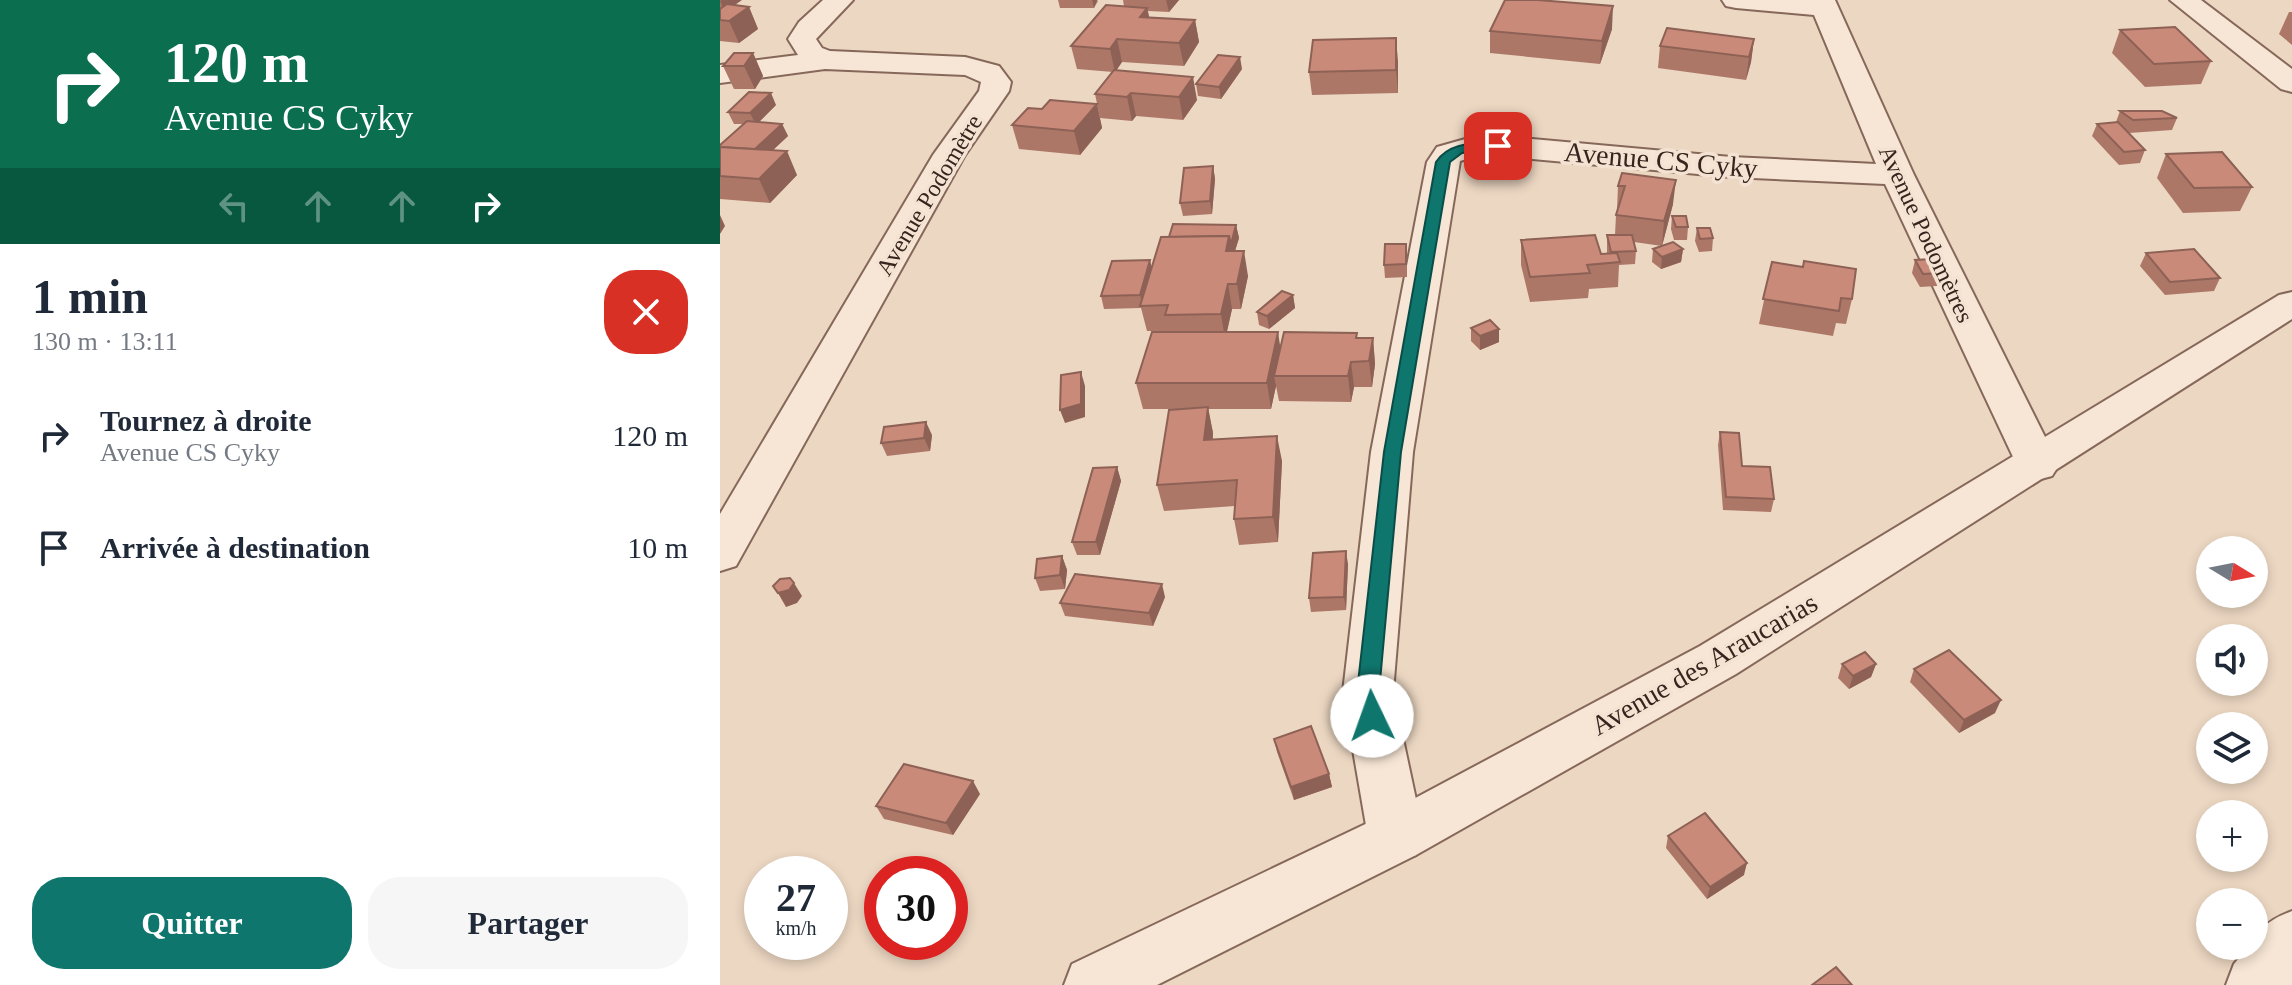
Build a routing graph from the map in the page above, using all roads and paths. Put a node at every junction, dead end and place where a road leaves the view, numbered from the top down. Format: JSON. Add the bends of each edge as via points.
{"nodes":[{"id":1,"x":839,"y":0,"type":"edge"},
{"id":2,"x":1736,"y":0,"type":"edge"},
{"id":3,"x":2184,"y":0,"type":"edge"},
{"id":4,"x":1823,"y":4,"type":"edge"},
{"id":5,"x":825,"y":60,"type":"junction"},
{"id":6,"x":720,"y":74,"type":"edge"},
{"id":7,"x":2292,"y":83,"type":"edge"},
{"id":8,"x":1897,"y":175,"type":"junction"},
{"id":9,"x":2292,"y":303,"type":"edge"},
{"id":10,"x":2037,"y":465,"type":"junction"},
{"id":11,"x":720,"y":554,"type":"edge"},
{"id":12,"x":1396,"y":837,"type":"junction"},
{"id":13,"x":2292,"y":939,"type":"edge"},
{"id":14,"x":1094,"y":985,"type":"edge"},
{"id":15,"x":2256,"y":985,"type":"edge"}],
"edges":[{"from":1,"to":5,"type":"street","via":[[802,39],[812,54]]},
{"from":2,"to":4,"type":"street"},
{"from":3,"to":7,"type":"street"},
{"from":4,"to":8,"type":"street","name":"Avenue Podomètres"},
{"from":5,"to":6,"type":"street","name":"Avenue Podomètre"},
{"from":5,"to":11,"type":"street","name":"Avenue Podomètre","via":[[965,66],[989,72],[996,82]]},
{"from":8,"to":10,"type":"street","name":"Avenue Podomètres"},
{"from":8,"to":12,"type":"street","name":"Avenue CS Cyky","via":[[1731,167],[1498,146],[1448,154],[1392,452],[1368,692]]},
{"from":9,"to":10,"type":"street","name":"Avenue des Araucarias"},
{"from":10,"to":12,"type":"street","name":"Avenue des Araucarias","via":[[1718,660]]},
{"from":12,"to":14,"type":"street","name":"Avenue des Araucarias"},
{"from":13,"to":15,"type":"street"}]}
